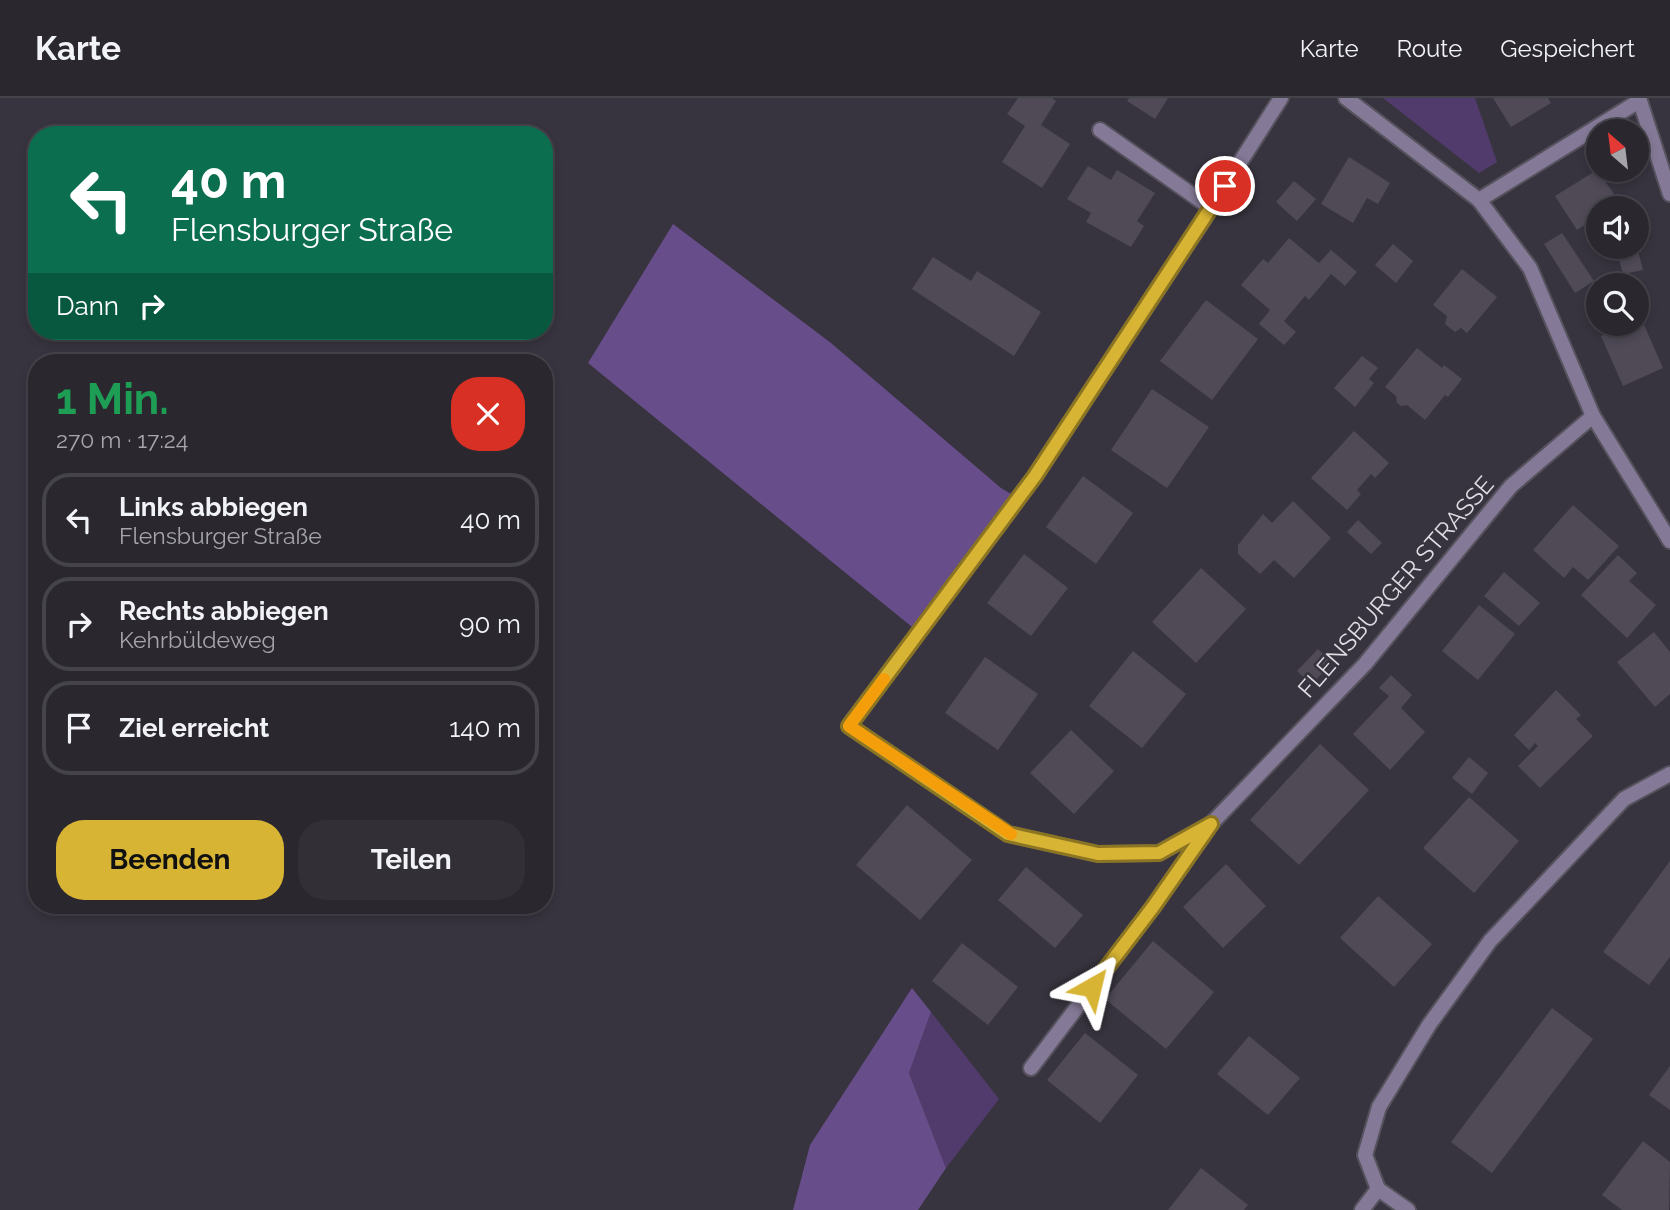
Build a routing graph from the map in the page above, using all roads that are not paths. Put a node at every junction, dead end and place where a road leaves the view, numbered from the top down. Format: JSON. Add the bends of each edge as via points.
{"nodes":[{"id":1,"x":1281,"y":98,"type":"edge"},
{"id":2,"x":1346,"y":98,"type":"edge"},
{"id":3,"x":1639,"y":99,"type":"edge"},
{"id":4,"x":1100,"y":130,"type":"dead end"},
{"id":5,"x":1670,"y":194,"type":"edge"},
{"id":6,"x":1479,"y":200,"type":"junction"},
{"id":7,"x":1211,"y":208,"type":"junction"},
{"id":8,"x":1593,"y":416,"type":"junction"},
{"id":9,"x":1670,"y":541,"type":"edge"},
{"id":10,"x":1670,"y":774,"type":"edge"},
{"id":11,"x":1211,"y":824,"type":"junction"},
{"id":12,"x":1031,"y":1068,"type":"dead end"},
{"id":13,"x":1378,"y":1189,"type":"junction"},
{"id":14,"x":1362,"y":1210,"type":"edge"},
{"id":15,"x":1408,"y":1210,"type":"edge"}],
"edges":[{"from":1,"to":7,"type":"street"},
{"from":2,"to":6,"type":"street"},
{"from":3,"to":5,"type":"street"},
{"from":3,"to":6,"type":"street"},
{"from":4,"to":7,"type":"street"},
{"from":6,"to":8,"type":"street","via":[[1530,268]]},
{"from":7,"to":11,"type":"street","name":"FLENSBURGER STRASSE","via":[[1035,476],[849,726],[1008,834],[1098,854],[1159,853]]},
{"from":8,"to":9,"type":"street"},
{"from":8,"to":11,"type":"street","name":"FLENSBURGER STRASSE","via":[[1511,486],[1365,664]]},
{"from":10,"to":13,"type":"street","via":[[1624,799],[1490,941],[1429,1025],[1378,1107],[1365,1155]]},
{"from":11,"to":12,"type":"street","name":"FLENSBURGER STRASSE"},
{"from":13,"to":14,"type":"street"},
{"from":13,"to":15,"type":"street"}]}
